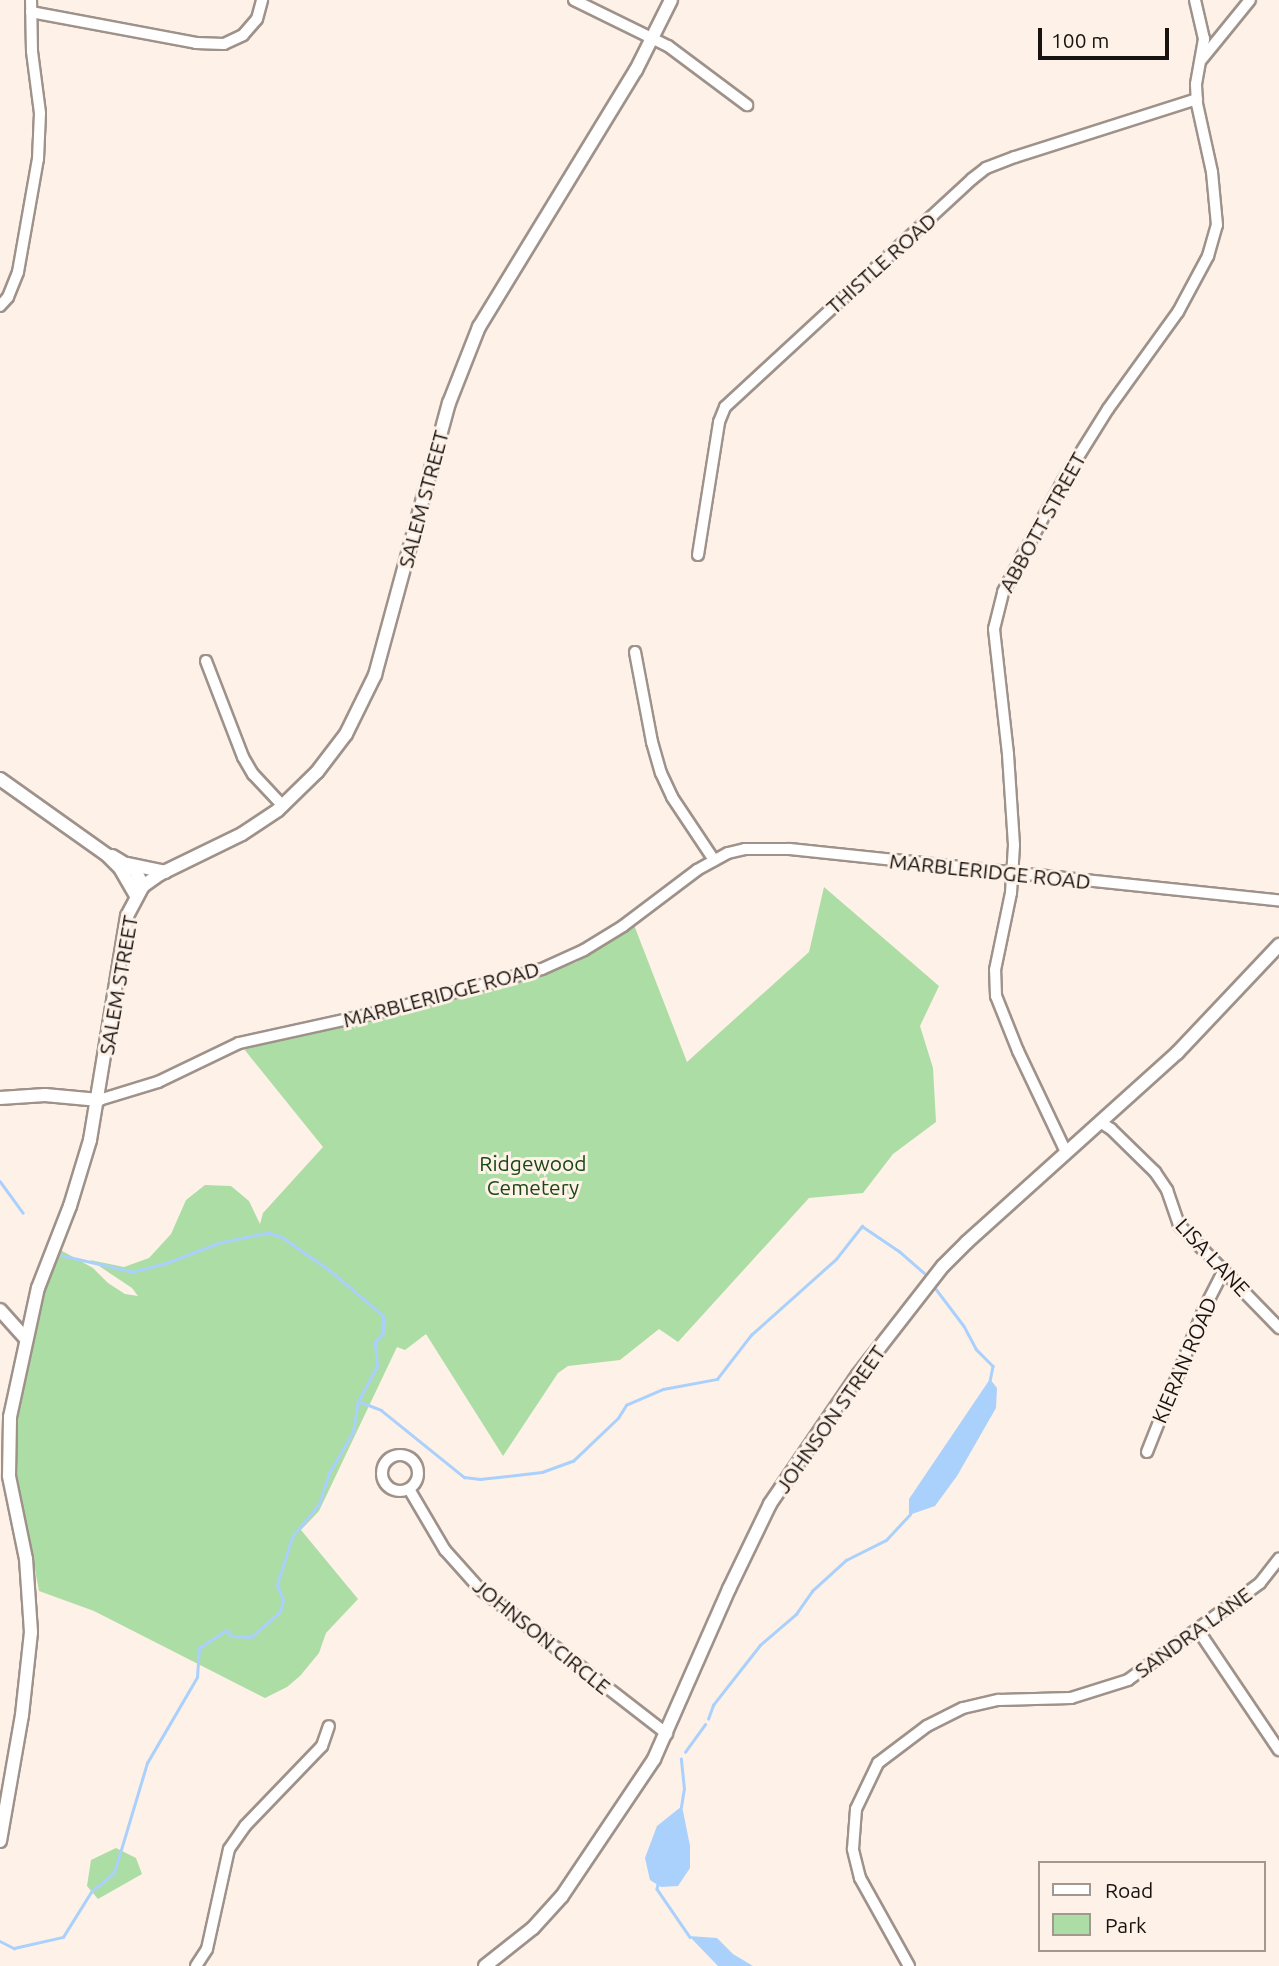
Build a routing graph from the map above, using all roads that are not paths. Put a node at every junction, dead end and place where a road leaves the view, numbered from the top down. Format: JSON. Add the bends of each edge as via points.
{"nodes":[{"id":1,"x":31,"y":0,"type":"edge"},
{"id":2,"x":262,"y":0,"type":"edge"},
{"id":3,"x":574,"y":0,"type":"edge"},
{"id":4,"x":671,"y":0,"type":"edge"},
{"id":5,"x":1195,"y":0,"type":"edge"},
{"id":6,"x":1250,"y":0,"type":"edge"},
{"id":7,"x":31,"y":12,"type":"junction"},
{"id":8,"x":653,"y":38,"type":"junction"},
{"id":9,"x":1201,"y":61,"type":"junction"},
{"id":10,"x":1197,"y":99,"type":"junction"},
{"id":11,"x":747,"y":105,"type":"dead end"},
{"id":12,"x":0,"y":306,"type":"edge"},
{"id":13,"x":698,"y":555,"type":"dead end"},
{"id":14,"x":635,"y":652,"type":"dead end"},
{"id":15,"x":206,"y":661,"type":"dead end"},
{"id":16,"x":0,"y":779,"type":"edge"},
{"id":17,"x":283,"y":806,"type":"junction"},
{"id":18,"x":107,"y":855,"type":"junction"},
{"id":19,"x":714,"y":860,"type":"junction"},
{"id":20,"x":127,"y":863,"type":"junction"},
{"id":21,"x":165,"y":872,"type":"junction"},
{"id":22,"x":1012,"y":872,"type":"junction"},
{"id":23,"x":140,"y":891,"type":"junction"},
{"id":24,"x":1279,"y":900,"type":"edge"},
{"id":25,"x":1279,"y":945,"type":"edge"},
{"id":26,"x":0,"y":1098,"type":"edge"},
{"id":27,"x":99,"y":1100,"type":"junction"},
{"id":28,"x":1100,"y":1122,"type":"junction"},
{"id":29,"x":1066,"y":1152,"type":"junction"},
{"id":30,"x":1224,"y":1270,"type":"junction"},
{"id":31,"x":0,"y":1310,"type":"edge"},
{"id":32,"x":1279,"y":1328,"type":"edge"},
{"id":33,"x":26,"y":1339,"type":"junction"},
{"id":34,"x":1147,"y":1452,"type":"dead end"},
{"id":35,"x":409,"y":1489,"type":"dead end"},
{"id":36,"x":1279,"y":1559,"type":"edge"},
{"id":37,"x":1198,"y":1630,"type":"junction"},
{"id":38,"x":329,"y":1726,"type":"dead end"},
{"id":39,"x":667,"y":1734,"type":"junction"},
{"id":40,"x":1279,"y":1750,"type":"edge"},
{"id":41,"x":0,"y":1841,"type":"edge"},
{"id":42,"x":489,"y":1965,"type":"edge"},
{"id":43,"x":196,"y":1966,"type":"edge"},
{"id":44,"x":909,"y":1966,"type":"edge"}],
"edges":[{"from":1,"to":7,"type":"street"},
{"from":2,"to":7,"type":"street","via":[[257,19],[243,35],[225,44],[196,43]]},
{"from":3,"to":8,"type":"street"},
{"from":4,"to":8,"type":"street","name":"SALEM STREET"},
{"from":5,"to":9,"type":"street","name":"ABBOTT STREET","via":[[1203,39]]},
{"from":6,"to":9,"type":"street"},
{"from":7,"to":12,"type":"street","via":[[40,113],[38,159],[18,272]]},
{"from":8,"to":11,"type":"street"},
{"from":8,"to":17,"type":"street","name":"SALEM STREET","via":[[479,327],[449,403],[374,675],[346,734]]},
{"from":9,"to":10,"type":"street","name":"ABBOTT STREET"},
{"from":10,"to":13,"type":"street","name":"THISTLE ROAD","via":[[1015,157],[972,179],[725,407]]},
{"from":10,"to":22,"type":"street","name":"ABBOTT STREET","via":[[1216,206],[1217,225],[1208,256],[1178,312],[1063,481],[999,601],[994,641],[1010,780]]},
{"from":14,"to":19,"type":"street","via":[[661,773]]},
{"from":15,"to":17,"type":"street","via":[[243,757]]},
{"from":16,"to":18,"type":"street"},
{"from":17,"to":21,"type":"street","name":"SALEM STREET","via":[[242,834]]},
{"from":18,"to":20,"type":"street"},
{"from":18,"to":23,"type":"street"},
{"from":19,"to":22,"type":"street","name":"MARBLERIDGE ROAD","via":[[763,848]]},
{"from":19,"to":27,"type":"street","name":"MARBLERIDGE ROAD","via":[[623,926],[542,969],[393,1009],[239,1043],[158,1082]]},
{"from":20,"to":21,"type":"street"},
{"from":20,"to":23,"type":"street"},
{"from":21,"to":23,"type":"street","name":"SALEM STREET"},
{"from":22,"to":24,"type":"street","name":"MARBLERIDGE ROAD"},
{"from":22,"to":29,"type":"street","name":"ABBOTT STREET","via":[[995,970],[996,996]]},
{"from":23,"to":27,"type":"street","name":"SALEM STREET","via":[[127,916]]},
{"from":25,"to":28,"type":"street","name":"JOHNSON STREET","via":[[1186,1044]]},
{"from":26,"to":27,"type":"street","name":"MARBLERIDGE ROAD","via":[[61,1095]]},
{"from":27,"to":33,"type":"street","name":"SALEM STREET"},
{"from":28,"to":29,"type":"street","name":"JOHNSON STREET"},
{"from":28,"to":30,"type":"street","name":"LISA LANE","via":[[1155,1172],[1167,1190],[1179,1225]]},
{"from":29,"to":39,"type":"street","name":"JOHNSON STREET","via":[[943,1266],[795,1464],[729,1588]]},
{"from":30,"to":32,"type":"street","name":"LISA LANE"},
{"from":30,"to":34,"type":"street","name":"KIERAN ROAD"},
{"from":31,"to":33,"type":"street"},
{"from":33,"to":41,"type":"street","name":"SALEM STREET","via":[[7,1457],[26,1559],[31,1632]]},
{"from":35,"to":39,"type":"street","name":"JOHNSON CIRCLE","via":[[445,1550],[479,1588]]},
{"from":36,"to":37,"type":"street","name":"SANDRA LANE","via":[[1260,1583]]},
{"from":37,"to":40,"type":"street"},
{"from":37,"to":44,"type":"street","name":"SANDRA LANE","via":[[1144,1671],[1116,1685],[1071,1698],[999,1700],[963,1708],[927,1726],[878,1763],[856,1809],[853,1849],[860,1878]]},
{"from":38,"to":43,"type":"street","via":[[322,1746],[245,1826],[229,1849],[211,1936]]},
{"from":39,"to":42,"type":"street","name":"JOHNSON STREET","via":[[562,1896]]}]}
